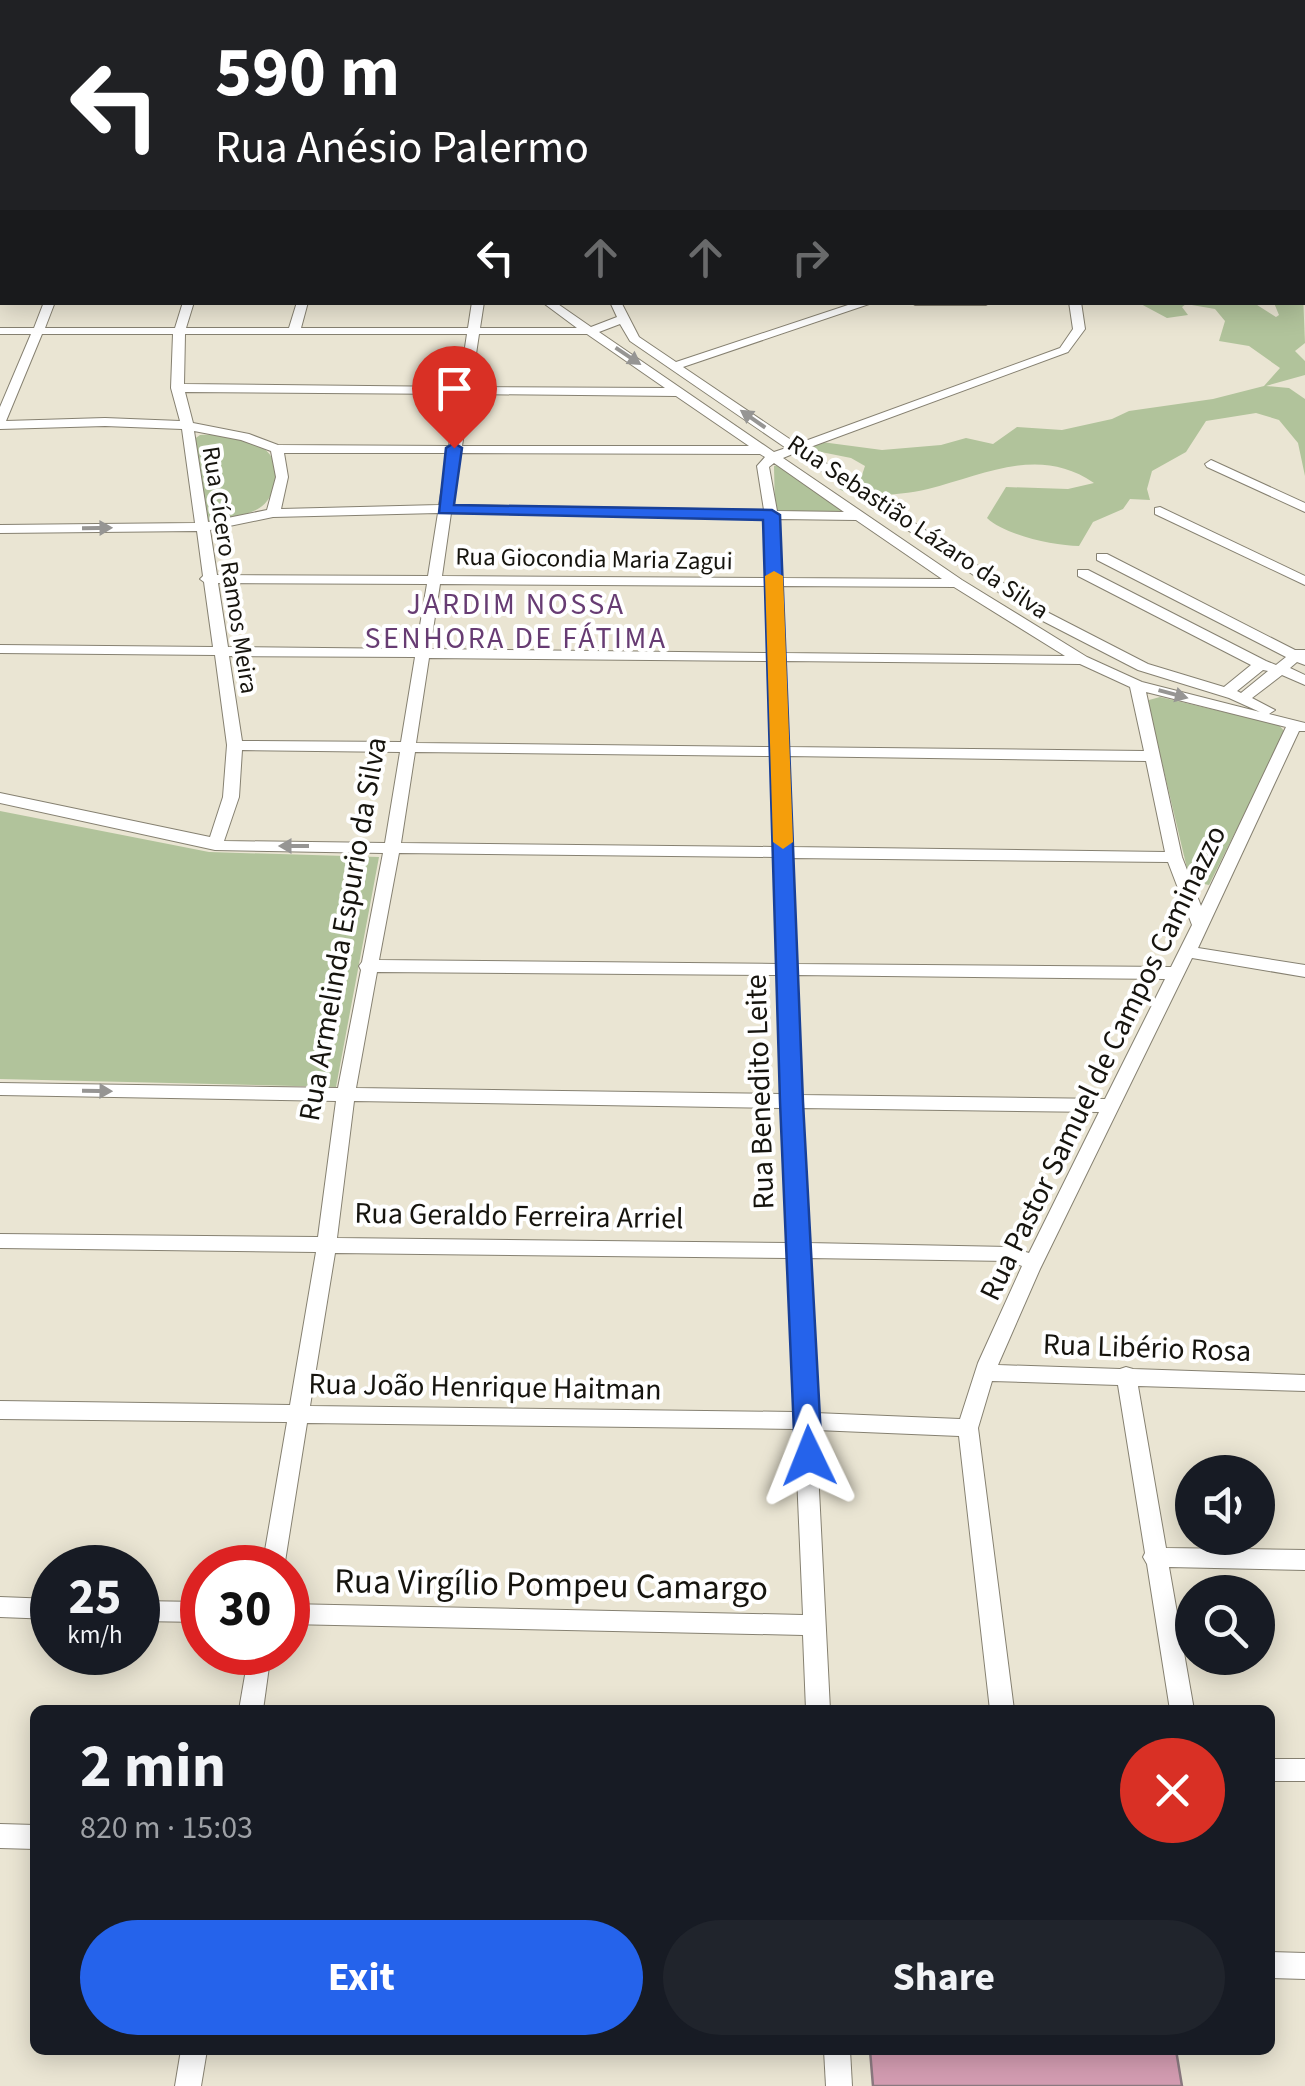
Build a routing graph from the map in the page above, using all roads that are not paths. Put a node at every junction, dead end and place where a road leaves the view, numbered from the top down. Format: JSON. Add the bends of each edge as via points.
{"nodes":[{"id":1,"x":49,"y":305,"type":"edge"},
{"id":2,"x":188,"y":305,"type":"edge"},
{"id":3,"x":302,"y":305,"type":"edge"},
{"id":4,"x":478,"y":305,"type":"edge"},
{"id":5,"x":552,"y":305,"type":"edge"},
{"id":6,"x":617,"y":305,"type":"edge"},
{"id":7,"x":861,"y":305,"type":"edge"},
{"id":8,"x":1076,"y":305,"type":"edge"},
{"id":9,"x":625,"y":318,"type":"junction"},
{"id":10,"x":40,"y":329,"type":"junction"},
{"id":11,"x":177,"y":330,"type":"junction"},
{"id":12,"x":0,"y":331,"type":"edge"},
{"id":13,"x":294,"y":331,"type":"junction"},
{"id":14,"x":591,"y":331,"type":"junction"},
{"id":15,"x":474,"y":332,"type":"junction"},
{"id":16,"x":676,"y":366,"type":"junction"},
{"id":17,"x":177,"y":388,"type":"junction"},
{"id":18,"x":466,"y":391,"type":"junction"},
{"id":19,"x":681,"y":392,"type":"junction"},
{"id":20,"x":0,"y":423,"type":"edge"},
{"id":21,"x":188,"y":428,"type":"junction"},
{"id":22,"x":454,"y":448,"type":"junction"},
{"id":23,"x":278,"y":449,"type":"junction"},
{"id":24,"x":798,"y":450,"type":"junction"},
{"id":25,"x":769,"y":460,"type":"junction"},
{"id":26,"x":1210,"y":464,"type":"dead end"},
{"id":27,"x":1305,"y":508,"type":"edge"},
{"id":28,"x":445,"y":510,"type":"junction"},
{"id":29,"x":1160,"y":512,"type":"dead end"},
{"id":30,"x":272,"y":513,"type":"junction"},
{"id":31,"x":772,"y":515,"type":"junction"},
{"id":32,"x":862,"y":516,"type":"junction"},
{"id":33,"x":203,"y":526,"type":"junction"},
{"id":34,"x":0,"y":529,"type":"edge"},
{"id":35,"x":1102,"y":557,"type":"dead end"},
{"id":36,"x":978,"y":572,"type":"junction"},
{"id":37,"x":1083,"y":573,"type":"dead end"},
{"id":38,"x":207,"y":579,"type":"junction"},
{"id":39,"x":434,"y":580,"type":"junction"},
{"id":40,"x":1305,"y":582,"type":"edge"},
{"id":41,"x":774,"y":583,"type":"junction"},
{"id":42,"x":957,"y":583,"type":"junction"},
{"id":43,"x":0,"y":649,"type":"edge"},
{"id":44,"x":218,"y":649,"type":"junction"},
{"id":45,"x":422,"y":654,"type":"junction"},
{"id":46,"x":1302,"y":655,"type":"edge"},
{"id":47,"x":776,"y":658,"type":"junction"},
{"id":48,"x":1082,"y":660,"type":"junction"},
{"id":49,"x":1272,"y":668,"type":"junction"},
{"id":50,"x":1305,"y":681,"type":"edge"},
{"id":51,"x":1137,"y":684,"type":"junction"},
{"id":52,"x":1226,"y":693,"type":"junction"},
{"id":53,"x":1243,"y":698,"type":"junction"},
{"id":54,"x":1294,"y":724,"type":"edge"},
{"id":55,"x":235,"y":745,"type":"junction"},
{"id":56,"x":407,"y":746,"type":"junction"},
{"id":57,"x":779,"y":751,"type":"junction"},
{"id":58,"x":1152,"y":756,"type":"junction"},
{"id":59,"x":0,"y":798,"type":"edge"},
{"id":60,"x":215,"y":845,"type":"junction"},
{"id":61,"x":392,"y":848,"type":"junction"},
{"id":62,"x":784,"y":854,"type":"junction"},
{"id":63,"x":1174,"y":857,"type":"junction"},
{"id":64,"x":1200,"y":924,"type":"junction"},
{"id":65,"x":1190,"y":952,"type":"junction"},
{"id":66,"x":367,"y":966,"type":"junction"},
{"id":67,"x":787,"y":970,"type":"junction"},
{"id":68,"x":1305,"y":971,"type":"edge"},
{"id":69,"x":1177,"y":972,"type":"junction"},
{"id":70,"x":0,"y":1089,"type":"edge"},
{"id":71,"x":346,"y":1095,"type":"junction"},
{"id":72,"x":791,"y":1102,"type":"junction"},
{"id":73,"x":1111,"y":1106,"type":"junction"},
{"id":74,"x":0,"y":1241,"type":"edge"},
{"id":75,"x":326,"y":1243,"type":"junction"},
{"id":76,"x":798,"y":1250,"type":"junction"},
{"id":77,"x":1035,"y":1262,"type":"junction"},
{"id":78,"x":987,"y":1373,"type":"junction"},
{"id":79,"x":1126,"y":1375,"type":"junction"},
{"id":80,"x":1305,"y":1383,"type":"edge"},
{"id":81,"x":0,"y":1410,"type":"edge"},
{"id":82,"x":295,"y":1415,"type":"junction"},
{"id":83,"x":808,"y":1422,"type":"junction"},
{"id":84,"x":968,"y":1428,"type":"junction"},
{"id":85,"x":276,"y":1545,"type":"edge"},
{"id":86,"x":1154,"y":1557,"type":"junction"},
{"id":87,"x":1305,"y":1560,"type":"edge"},
{"id":88,"x":0,"y":1607,"type":"edge"},
{"id":89,"x":30,"y":1608,"type":"edge"},
{"id":90,"x":310,"y":1614,"type":"edge"},
{"id":91,"x":814,"y":1625,"type":"junction"},
{"id":92,"x":256,"y":1675,"type":"edge"},
{"id":93,"x":252,"y":1705,"type":"edge"},
{"id":94,"x":818,"y":1705,"type":"edge"},
{"id":95,"x":1001,"y":1705,"type":"edge"},
{"id":96,"x":1181,"y":1705,"type":"edge"},
{"id":97,"x":1275,"y":1770,"type":"edge"},
{"id":98,"x":1305,"y":1770,"type":"edge"},
{"id":99,"x":0,"y":1836,"type":"edge"},
{"id":100,"x":30,"y":1837,"type":"edge"},
{"id":101,"x":1275,"y":1965,"type":"edge"},
{"id":102,"x":1305,"y":1966,"type":"edge"},
{"id":103,"x":193,"y":2055,"type":"edge"},
{"id":104,"x":838,"y":2055,"type":"edge"},
{"id":105,"x":188,"y":2086,"type":"edge"},
{"id":106,"x":839,"y":2086,"type":"edge"}],
"edges":[{"from":1,"to":10,"type":"street"},
{"from":2,"to":11,"type":"street","name":"Rua Cícero Ramos Meira"},
{"from":3,"to":13,"type":"street"},
{"from":4,"to":15,"type":"street","name":"Rua Armelinda Espurio da Silva"},
{"from":5,"to":14,"type":"street","name":"Rua Sebastião Lázaro da Silva"},
{"from":6,"to":9,"type":"street","name":"Rua Sebastião Lázaro da Silva"},
{"from":7,"to":16,"type":"street"},
{"from":8,"to":24,"type":"street","via":[[1080,334],[1064,350]]},
{"from":9,"to":14,"type":"street"},
{"from":9,"to":16,"type":"street","name":"Rua Sebastião Lázaro da Silva","via":[[634,339]]},
{"from":10,"to":11,"type":"street"},
{"from":10,"to":12,"type":"street"},
{"from":10,"to":20,"type":"street"},
{"from":11,"to":13,"type":"street"},
{"from":11,"to":17,"type":"street","name":"Rua Cícero Ramos Meira"},
{"from":13,"to":15,"type":"street"},
{"from":14,"to":15,"type":"street"},
{"from":14,"to":19,"type":"street","name":"Rua Sebastião Lázaro da Silva","one_way":true},
{"from":15,"to":18,"type":"street","name":"Rua Armelinda Espurio da Silva"},
{"from":24,"to":16,"type":"street","name":"Rua Sebastião Lázaro da Silva","one_way":true},
{"from":17,"to":18,"type":"street"},
{"from":17,"to":21,"type":"street","name":"Rua Cícero Ramos Meira"},
{"from":18,"to":19,"type":"street"},
{"from":18,"to":22,"type":"street","name":"Rua Armelinda Espurio da Silva"},
{"from":19,"to":25,"type":"street","name":"Rua Sebastião Lázaro da Silva"},
{"from":20,"to":21,"type":"street"},
{"from":21,"to":23,"type":"street","via":[[240,434]]},
{"from":21,"to":33,"type":"street","name":"Rua Cícero Ramos Meira"},
{"from":22,"to":23,"type":"street"},
{"from":22,"to":25,"type":"street"},
{"from":22,"to":28,"type":"street","name":"Rua Armelinda Espurio da Silva"},
{"from":23,"to":30,"type":"street","name":"Rua Cícero Ramos Meira","via":[[282,478]]},
{"from":24,"to":25,"type":"street"},
{"from":24,"to":36,"type":"street","name":"Rua Sebastião Lázaro da Silva"},
{"from":25,"to":31,"type":"street","name":"Rua Benedito Leite"},
{"from":25,"to":32,"type":"street","name":"Rua Sebastião Lázaro da Silva"},
{"from":26,"to":27,"type":"street"},
{"from":28,"to":30,"type":"street"},
{"from":28,"to":31,"type":"street"},
{"from":28,"to":39,"type":"street","name":"Rua Armelinda Espurio da Silva"},
{"from":29,"to":40,"type":"street"},
{"from":30,"to":33,"type":"street"},
{"from":31,"to":32,"type":"street"},
{"from":31,"to":41,"type":"street","name":"Rua Benedito Leite"},
{"from":32,"to":42,"type":"street","name":"Rua Sebastião Lázaro da Silva"},
{"from":34,"to":33,"type":"street","one_way":true},
{"from":33,"to":38,"type":"street","name":"Rua Cícero Ramos Meira"},
{"from":35,"to":46,"type":"street"},
{"from":36,"to":42,"type":"street","name":"Rua Giocondia Maria Zagui"},
{"from":36,"to":52,"type":"street","name":"Rua Sebastião Lázaro da Silva","via":[[1096,647]]},
{"from":37,"to":49,"type":"street"},
{"from":38,"to":39,"type":"street","name":"Rua Giocondia Maria Zagui"},
{"from":38,"to":44,"type":"street","name":"Rua Cícero Ramos Meira"},
{"from":39,"to":41,"type":"street","name":"Rua Giocondia Maria Zagui"},
{"from":39,"to":45,"type":"street","name":"Rua Armelinda Espurio da Silva"},
{"from":41,"to":42,"type":"street","name":"Rua Giocondia Maria Zagui"},
{"from":41,"to":47,"type":"street","name":"Rua Benedito Leite"},
{"from":42,"to":48,"type":"street","name":"Rua Sebastião Lázaro da Silva"},
{"from":43,"to":44,"type":"street"},
{"from":44,"to":45,"type":"street"},
{"from":44,"to":55,"type":"street","name":"Rua Cícero Ramos Meira"},
{"from":45,"to":47,"type":"street"},
{"from":45,"to":56,"type":"street","name":"Rua Armelinda Espurio da Silva"},
{"from":46,"to":49,"type":"street"},
{"from":47,"to":48,"type":"street"},
{"from":47,"to":57,"type":"street","name":"Rua Benedito Leite"},
{"from":48,"to":51,"type":"street","name":"Rua Sebastião Lázaro da Silva"},
{"from":49,"to":50,"type":"street"},
{"from":49,"to":52,"type":"street"},
{"from":49,"to":53,"type":"street"},
{"from":51,"to":54,"type":"street","name":"Rua Sebastião Lázaro da Silva","one_way":true},
{"from":51,"to":58,"type":"street"},
{"from":52,"to":53,"type":"street","name":"Rua Sebastião Lázaro da Silva"},
{"from":53,"to":54,"type":"street","name":"Rua Sebastião Lázaro da Silva"},
{"from":54,"to":64,"type":"street","name":"Rua Pastor Samuel de Campos Caminazzo"},
{"from":55,"to":56,"type":"street"},
{"from":55,"to":60,"type":"street","name":"Rua Cícero Ramos Meira","via":[[231,797]]},
{"from":56,"to":57,"type":"street"},
{"from":56,"to":61,"type":"street","name":"Rua Armelinda Espurio da Silva"},
{"from":57,"to":58,"type":"street"},
{"from":57,"to":62,"type":"street","name":"Rua Benedito Leite"},
{"from":58,"to":63,"type":"street"},
{"from":59,"to":60,"type":"street"},
{"from":61,"to":60,"type":"street","one_way":true},
{"from":61,"to":62,"type":"street"},
{"from":61,"to":66,"type":"street","name":"Rua Armelinda Espurio da Silva"},
{"from":62,"to":63,"type":"street"},
{"from":62,"to":67,"type":"street","name":"Rua Benedito Leite"},
{"from":63,"to":64,"type":"street"},
{"from":64,"to":65,"type":"street","name":"Rua Pastor Samuel de Campos Caminazzo"},
{"from":65,"to":68,"type":"street"},
{"from":65,"to":69,"type":"street","name":"Rua Pastor Samuel de Campos Caminazzo"},
{"from":66,"to":67,"type":"street"},
{"from":66,"to":71,"type":"street","name":"Rua Armelinda Espurio da Silva"},
{"from":67,"to":69,"type":"street"},
{"from":67,"to":72,"type":"street","name":"Rua Benedito Leite"},
{"from":69,"to":73,"type":"street","name":"Rua Pastor Samuel de Campos Caminazzo"},
{"from":70,"to":71,"type":"street","one_way":true},
{"from":71,"to":72,"type":"street"},
{"from":71,"to":75,"type":"street","name":"Rua Armelinda Espurio da Silva"},
{"from":72,"to":73,"type":"street"},
{"from":72,"to":76,"type":"street","name":"Rua Benedito Leite"},
{"from":73,"to":77,"type":"street","name":"Rua Pastor Samuel de Campos Caminazzo"},
{"from":74,"to":75,"type":"street","name":"Rua Geraldo Ferreira Arriel"},
{"from":75,"to":76,"type":"street","name":"Rua Geraldo Ferreira Arriel"},
{"from":75,"to":82,"type":"street","name":"Rua Armelinda Espurio da Silva"},
{"from":76,"to":77,"type":"street","name":"Rua Geraldo Ferreira Arriel","via":[[1009,1254]]},
{"from":76,"to":83,"type":"street","name":"Rua Benedito Leite"},
{"from":77,"to":78,"type":"street","name":"Rua Pastor Samuel de Campos Caminazzo"},
{"from":78,"to":79,"type":"street","name":"Rua Libério Rosa"},
{"from":78,"to":84,"type":"street","name":"Rua Pastor Samuel de Campos Caminazzo"},
{"from":79,"to":80,"type":"street","name":"Rua Libério Rosa"},
{"from":79,"to":86,"type":"street"},
{"from":81,"to":82,"type":"street","name":"Rua João Henrique Haitman"},
{"from":82,"to":83,"type":"street","name":"Rua João Henrique Haitman"},
{"from":82,"to":85,"type":"street","name":"Rua Armelinda Espurio da Silva"},
{"from":83,"to":84,"type":"street","name":"Rua João Henrique Haitman"},
{"from":83,"to":91,"type":"street","name":"Rua Benedito Leite"},
{"from":84,"to":95,"type":"street"},
{"from":86,"to":87,"type":"street"},
{"from":86,"to":96,"type":"street"},
{"from":88,"to":89,"type":"street"},
{"from":90,"to":91,"type":"street","name":"Rua Virgílio Pompeu Camargo"},
{"from":91,"to":94,"type":"street","name":"Rua Benedito Leite"},
{"from":92,"to":93,"type":"street"},
{"from":97,"to":98,"type":"street"},
{"from":99,"to":100,"type":"street"},
{"from":101,"to":102,"type":"street"},
{"from":103,"to":105,"type":"street"},
{"from":104,"to":106,"type":"street"}]}
